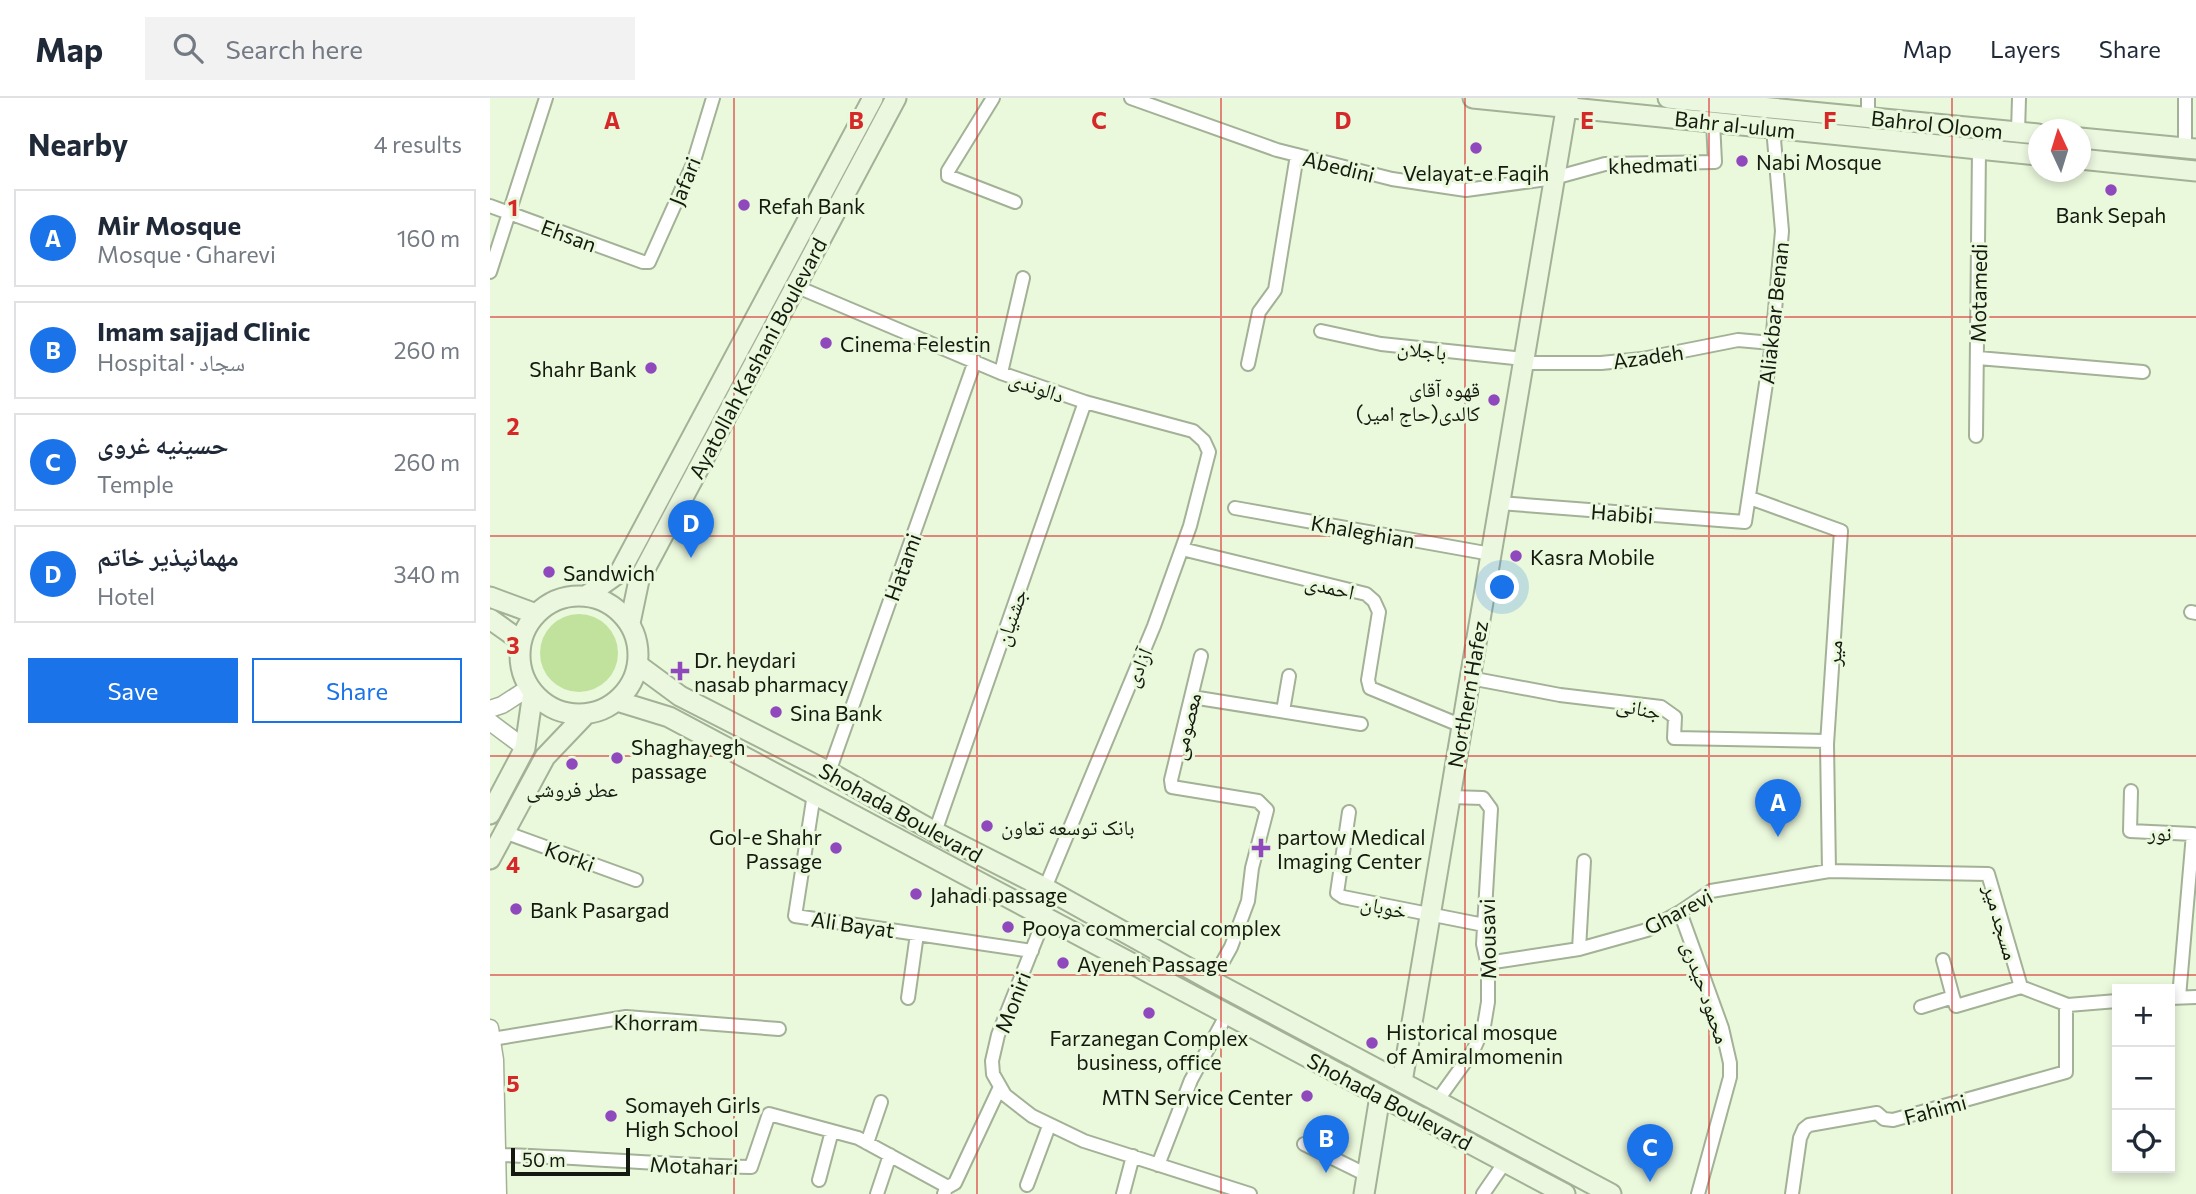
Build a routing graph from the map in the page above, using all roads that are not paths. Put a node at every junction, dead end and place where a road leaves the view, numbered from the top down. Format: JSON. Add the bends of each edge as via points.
{"nodes":[{"id":1,"x":546,"y":98,"type":"edge"},
{"id":2,"x":713,"y":98,"type":"edge"},
{"id":3,"x":873,"y":98,"type":"edge"},
{"id":4,"x":896,"y":98,"type":"edge"},
{"id":5,"x":993,"y":98,"type":"edge"},
{"id":6,"x":1131,"y":98,"type":"edge"},
{"id":7,"x":1473,"y":98,"type":"edge"},
{"id":8,"x":1668,"y":98,"type":"edge"},
{"id":9,"x":2019,"y":98,"type":"edge"},
{"id":10,"x":2185,"y":98,"type":"edge"},
{"id":11,"x":1706,"y":100,"type":"edge"},
{"id":12,"x":1754,"y":102,"type":"edge"},
{"id":13,"x":1567,"y":103,"type":"edge"},
{"id":14,"x":1868,"y":108,"type":"edge"},
{"id":15,"x":1713,"y":122,"type":"junction"},
{"id":16,"x":1773,"y":128,"type":"junction"},
{"id":17,"x":2018,"y":132,"type":"junction"},
{"id":18,"x":2028,"y":133,"type":"edge"},
{"id":19,"x":2091,"y":139,"type":"edge"},
{"id":20,"x":2190,"y":148,"type":"edge"},
{"id":21,"x":1979,"y":149,"type":"junction"},
{"id":22,"x":2028,"y":154,"type":"edge"},
{"id":23,"x":1297,"y":155,"type":"junction"},
{"id":24,"x":2091,"y":160,"type":"edge"},
{"id":25,"x":2196,"y":171,"type":"edge"},
{"id":26,"x":1554,"y":178,"type":"junction"},
{"id":27,"x":1015,"y":202,"type":"dead end"},
{"id":28,"x":490,"y":206,"type":"edge"},
{"id":29,"x":509,"y":213,"type":"junction"},
{"id":30,"x":649,"y":262,"type":"joint"},
{"id":31,"x":490,"y":272,"type":"edge"},
{"id":32,"x":1023,"y":278,"type":"dead end"},
{"id":33,"x":795,"y":286,"type":"junction"},
{"id":34,"x":1321,"y":331,"type":"dead end"},
{"id":35,"x":1772,"y":342,"type":"junction"},
{"id":36,"x":1978,"y":358,"type":"junction"},
{"id":37,"x":975,"y":361,"type":"junction"},
{"id":38,"x":1523,"y":361,"type":"junction"},
{"id":39,"x":1248,"y":364,"type":"dead end"},
{"id":40,"x":2143,"y":372,"type":"dead end"},
{"id":41,"x":1001,"y":373,"type":"junction"},
{"id":42,"x":1085,"y":402,"type":"junction"},
{"id":43,"x":1976,"y":436,"type":"dead end"},
{"id":44,"x":1205,"y":441,"type":"joint"},
{"id":45,"x":1750,"y":498,"type":"junction"},
{"id":46,"x":1499,"y":503,"type":"junction"},
{"id":47,"x":1236,"y":508,"type":"dead end"},
{"id":48,"x":1745,"y":522,"type":"joint"},
{"id":49,"x":1182,"y":549,"type":"junction"},
{"id":50,"x":1491,"y":554,"type":"junction"},
{"id":51,"x":586,"y":596,"type":"junction"},
{"id":52,"x":490,"y":597,"type":"edge"},
{"id":53,"x":536,"y":614,"type":"junction"},
{"id":54,"x":490,"y":620,"type":"edge"},
{"id":55,"x":630,"y":623,"type":"junction"},
{"id":56,"x":521,"y":641,"type":"junction"},
{"id":57,"x":1201,"y":656,"type":"dead end"},
{"id":58,"x":638,"y":666,"type":"junction"},
{"id":59,"x":1289,"y":676,"type":"dead end"},
{"id":60,"x":1470,"y":678,"type":"junction"},
{"id":61,"x":531,"y":690,"type":"junction"},
{"id":62,"x":1192,"y":697,"type":"junction"},
{"id":63,"x":617,"y":701,"type":"junction"},
{"id":64,"x":490,"y":709,"type":"edge"},
{"id":65,"x":1283,"y":711,"type":"junction"},
{"id":66,"x":586,"y":714,"type":"junction"},
{"id":67,"x":490,"y":722,"type":"edge"},
{"id":68,"x":1361,"y":724,"type":"dead end"},
{"id":69,"x":1462,"y":726,"type":"junction"},
{"id":70,"x":1827,"y":741,"type":"junction"},
{"id":71,"x":525,"y":748,"type":"junction"},
{"id":72,"x":829,"y":772,"type":"junction"},
{"id":73,"x":2130,"y":790,"type":"dead end"},
{"id":74,"x":814,"y":794,"type":"junction"},
{"id":75,"x":1450,"y":797,"type":"junction"},
{"id":76,"x":1349,"y":812,"type":"dead end"},
{"id":77,"x":490,"y":814,"type":"edge"},
{"id":78,"x":504,"y":832,"type":"junction"},
{"id":79,"x":935,"y":832,"type":"junction"},
{"id":80,"x":490,"y":859,"type":"edge"},
{"id":81,"x":1584,"y":861,"type":"dead end"},
{"id":82,"x":1829,"y":871,"type":"junction"},
{"id":83,"x":636,"y":880,"type":"dead end"},
{"id":84,"x":1045,"y":888,"type":"junction"},
{"id":85,"x":1680,"y":912,"type":"junction"},
{"id":86,"x":1430,"y":915,"type":"junction"},
{"id":87,"x":1045,"y":917,"type":"junction"},
{"id":88,"x":1484,"y":925,"type":"junction"},
{"id":89,"x":917,"y":934,"type":"junction"},
{"id":90,"x":1579,"y":949,"type":"junction"},
{"id":91,"x":1032,"y":951,"type":"junction"},
{"id":92,"x":1943,"y":960,"type":"dead end"},
{"id":93,"x":1487,"y":963,"type":"junction"},
{"id":94,"x":1212,"y":981,"type":"junction"},
{"id":95,"x":2021,"y":987,"type":"junction"},
{"id":96,"x":2175,"y":988,"type":"edge"},
{"id":97,"x":1953,"y":997,"type":"junction"},
{"id":98,"x":2175,"y":997,"type":"edge"},
{"id":99,"x":2196,"y":997,"type":"edge"},
{"id":100,"x":908,"y":998,"type":"dead end"},
{"id":101,"x":2112,"y":1001,"type":"edge"},
{"id":102,"x":2066,"y":1005,"type":"junction"},
{"id":103,"x":1921,"y":1006,"type":"dead end"},
{"id":104,"x":1227,"y":1014,"type":"junction"},
{"id":105,"x":779,"y":1029,"type":"dead end"},
{"id":106,"x":491,"y":1034,"type":"edge"},
{"id":107,"x":1402,"y":1083,"type":"junction"},
{"id":108,"x":1000,"y":1087,"type":"junction"},
{"id":109,"x":1380,"y":1096,"type":"junction"},
{"id":110,"x":1437,"y":1101,"type":"junction"},
{"id":111,"x":881,"y":1102,"type":"dead end"},
{"id":112,"x":1049,"y":1126,"type":"junction"},
{"id":113,"x":832,"y":1131,"type":"junction"},
{"id":114,"x":867,"y":1143,"type":"junction"},
{"id":115,"x":1304,"y":1144,"type":"dead end"},
{"id":116,"x":497,"y":1155,"type":"junction"},
{"id":117,"x":890,"y":1155,"type":"junction"},
{"id":118,"x":1133,"y":1156,"type":"junction"},
{"id":119,"x":1505,"y":1162,"type":"junction"},
{"id":120,"x":1158,"y":1165,"type":"junction"},
{"id":121,"x":819,"y":1180,"type":"dead end"},
{"id":122,"x":1366,"y":1184,"type":"edge"},
{"id":123,"x":1027,"y":1185,"type":"dead end"},
{"id":124,"x":946,"y":1191,"type":"edge"},
{"id":125,"x":498,"y":1194,"type":"edge"},
{"id":126,"x":877,"y":1194,"type":"edge"},
{"id":127,"x":1124,"y":1194,"type":"edge"},
{"id":128,"x":1250,"y":1194,"type":"edge"},
{"id":129,"x":1483,"y":1194,"type":"edge"},
{"id":130,"x":1565,"y":1194,"type":"edge"},
{"id":131,"x":1611,"y":1194,"type":"edge"},
{"id":132,"x":1698,"y":1194,"type":"edge"},
{"id":133,"x":1792,"y":1194,"type":"edge"}],
"edges":[{"from":1,"to":29,"type":"street"},
{"from":2,"to":30,"type":"street","name":"Jafari","via":[[693,164]]},
{"from":3,"to":51,"type":"main road","name":"Ayatollah Kashani Boulevard","via":[[620,572]]},
{"from":4,"to":33,"type":"main road","name":"Ayatollah Kashani Boulevard"},
{"from":5,"to":27,"type":"street","via":[[947,176]]},
{"from":6,"to":23,"type":"street","name":"Abedini"},
{"from":7,"to":13,"type":"main road","name":"Bahr al-ulum"},
{"from":8,"to":11,"type":"main road","name":"Bahrol Oloom"},
{"from":9,"to":17,"type":"street"},
{"from":10,"to":20,"type":"street"},
{"from":11,"to":12,"type":"main road","name":"Bahrol Oloom"},
{"from":12,"to":14,"type":"main road","name":"Bahrol Oloom"},
{"from":13,"to":15,"type":"main road","name":"Bahr al-ulum"},
{"from":13,"to":26,"type":"main road","name":"Northern Hafez"},
{"from":14,"to":17,"type":"main road","name":"Bahrol Oloom"},
{"from":15,"to":16,"type":"main road","name":"Bahr al-ulum"},
{"from":15,"to":26,"type":"street","name":"khedmati","via":[[1715,162],[1605,164]]},
{"from":16,"to":21,"type":"main road","name":"Bahr al-ulum"},
{"from":16,"to":35,"type":"street","name":"Aliakbar Benan","via":[[1782,232]]},
{"from":17,"to":18,"type":"main road","name":"Bahrol Oloom"},
{"from":19,"to":20,"type":"main road"},
{"from":21,"to":22,"type":"main road","name":"Bahr al-ulum"},
{"from":21,"to":36,"type":"street","name":"Motamedi"},
{"from":23,"to":26,"type":"street","name":"Abedini","via":[[1392,179],[1466,190]]},
{"from":23,"to":39,"type":"street","via":[[1275,290],[1259,312]]},
{"from":24,"to":25,"type":"main road"},
{"from":26,"to":38,"type":"main road","name":"Northern Hafez"},
{"from":28,"to":29,"type":"street","name":"Ehsan"},
{"from":29,"to":30,"type":"street","name":"Ehsan"},
{"from":29,"to":31,"type":"street"},
{"from":32,"to":41,"type":"street"},
{"from":33,"to":37,"type":"street","name":"دالوندی"},
{"from":33,"to":55,"type":"main road","name":"Ayatollah Kashani Boulevard","via":[[639,580]]},
{"from":34,"to":38,"type":"street","name":"باجلان","via":[[1381,344]]},
{"from":35,"to":38,"type":"street","name":"Azadeh","via":[[1738,340],[1601,363]]},
{"from":35,"to":45,"type":"street","name":"Aliakbar Benan"},
{"from":36,"to":40,"type":"street"},
{"from":36,"to":43,"type":"street","name":"Motamedi"},
{"from":37,"to":41,"type":"street","name":"دالوندی"},
{"from":37,"to":72,"type":"street","name":"Hatami"},
{"from":38,"to":46,"type":"main road","name":"Northern Hafez"},
{"from":41,"to":42,"type":"street","name":"دالوندی"},
{"from":42,"to":44,"type":"street","name":"دالوندی","via":[[1178,425]]},
{"from":42,"to":79,"type":"street","name":"جشنیان"},
{"from":44,"to":49,"type":"street","name":"آزادی","via":[[1209,452]]},
{"from":45,"to":48,"type":"street","name":"Aliakbar Benan"},
{"from":45,"to":70,"type":"street","name":"میر","via":[[1841,531]]},
{"from":46,"to":48,"type":"street","name":"Habibi"},
{"from":46,"to":50,"type":"main road","name":"Northern Hafez"},
{"from":47,"to":50,"type":"street","name":"Khaleghian"},
{"from":49,"to":69,"type":"street","name":"احمدی","via":[[1366,594],[1379,612],[1370,688]]},
{"from":49,"to":84,"type":"street","name":"آزادی"},
{"from":50,"to":60,"type":"main road","name":"Northern Hafez"},
{"from":51,"to":53,"type":"main road","via":[[559,599]]},
{"from":51,"to":55,"type":"main road","via":[[607,602]]},
{"from":52,"to":53,"type":"main road"},
{"from":53,"to":56,"type":"main road"},
{"from":54,"to":56,"type":"main road"},
{"from":55,"to":58,"type":"main road","via":[[638,643]]},
{"from":56,"to":61,"type":"main road","via":[[521,668]]},
{"from":57,"to":62,"type":"street","name":"معصومی"},
{"from":58,"to":63,"type":"main road","via":[[631,685]]},
{"from":58,"to":72,"type":"main road","name":"Shohada Boulevard","via":[[680,696]]},
{"from":59,"to":65,"type":"street"},
{"from":60,"to":69,"type":"main road","name":"Northern Hafez"},
{"from":60,"to":70,"type":"street","name":"جنانی","via":[[1661,708],[1675,717],[1674,738]]},
{"from":61,"to":64,"type":"street"},
{"from":61,"to":66,"type":"main road","via":[[562,712]]},
{"from":61,"to":71,"type":"main road"},
{"from":62,"to":65,"type":"street"},
{"from":62,"to":94,"type":"street","name":"معصومی","via":[[1172,787],[1258,801],[1267,810],[1248,901]]},
{"from":63,"to":66,"type":"main road"},
{"from":63,"to":74,"type":"main road","name":"Shohada Boulevard","via":[[669,717]]},
{"from":65,"to":68,"type":"street"},
{"from":66,"to":78,"type":"main road","via":[[545,757]]},
{"from":67,"to":71,"type":"street"},
{"from":69,"to":75,"type":"main road","name":"Northern Hafez"},
{"from":70,"to":82,"type":"street","name":"میر"},
{"from":71,"to":77,"type":"main road"},
{"from":72,"to":79,"type":"main road","name":"Shohada Boulevard"},
{"from":73,"to":96,"type":"street","name":"نور","via":[[2130,831],[2193,834]]},
{"from":74,"to":87,"type":"main road","name":"Shohada Boulevard"},
{"from":74,"to":89,"type":"street","name":"Ali Bayat","via":[[795,916]]},
{"from":75,"to":86,"type":"main road","name":"Northern Hafez"},
{"from":75,"to":88,"type":"street","name":"Mousavi","via":[[1483,798],[1491,810]]},
{"from":76,"to":86,"type":"street","name":"خوبان","via":[[1336,893]]},
{"from":78,"to":80,"type":"main road"},
{"from":78,"to":83,"type":"street","name":"Korki"},
{"from":79,"to":84,"type":"main road","name":"Shohada Boulevard"},
{"from":81,"to":90,"type":"street"},
{"from":82,"to":85,"type":"street","name":"Gharevi","via":[[1711,891]]},
{"from":82,"to":95,"type":"street","name":"مسجد میر","via":[[1988,874]]},
{"from":84,"to":94,"type":"main road","name":"Shohada Boulevard"},
{"from":85,"to":90,"type":"street","name":"Gharevi","via":[[1647,930]]},
{"from":85,"to":132,"type":"street","name":"محمود حیدری","via":[[1730,1063]]},
{"from":86,"to":88,"type":"street"},
{"from":86,"to":107,"type":"main road","name":"Northern Hafez"},
{"from":87,"to":91,"type":"street","name":"Moniri"},
{"from":87,"to":104,"type":"main road","name":"Shohada Boulevard"},
{"from":88,"to":93,"type":"street","name":"Mousavi"},
{"from":89,"to":91,"type":"street","name":"Ali Bayat"},
{"from":89,"to":100,"type":"street"},
{"from":90,"to":93,"type":"street","name":"Gharevi"},
{"from":91,"to":108,"type":"street","name":"Moniri","via":[[998,1035],[992,1062]]},
{"from":92,"to":97,"type":"street"},
{"from":93,"to":110,"type":"street","name":"Mousavi","via":[[1484,1026],[1473,1051]]},
{"from":94,"to":107,"type":"main road","name":"Shohada Boulevard"},
{"from":95,"to":97,"type":"street","via":[[1956,1006]]},
{"from":95,"to":102,"type":"street","name":"مسجد میر"},
{"from":97,"to":103,"type":"street"},
{"from":98,"to":99,"type":"street"},
{"from":101,"to":102,"type":"street","name":"مسجد میر"},
{"from":102,"to":133,"type":"street","name":"Fahimi","via":[[2066,1072],[1894,1120],[1877,1113],[1809,1125],[1800,1138]]},
{"from":104,"to":109,"type":"main road","name":"Shohada Boulevard"},
{"from":104,"to":120,"type":"street","via":[[1191,1080]]},
{"from":105,"to":106,"type":"street","name":"Khorram","via":[[626,1017]]},
{"from":106,"to":116,"type":"street"},
{"from":107,"to":109,"type":"main road"},
{"from":107,"to":110,"type":"main road","name":"Shohada Boulevard"},
{"from":108,"to":112,"type":"street"},
{"from":108,"to":124,"type":"street","via":[[955,1183]]},
{"from":109,"to":119,"type":"main road","name":"Shohada Boulevard"},
{"from":109,"to":122,"type":"main road"},
{"from":110,"to":131,"type":"main road","name":"Shohada Boulevard"},
{"from":111,"to":114,"type":"street"},
{"from":112,"to":118,"type":"street"},
{"from":112,"to":123,"type":"street"},
{"from":113,"to":114,"type":"street"},
{"from":113,"to":116,"type":"street","name":"Motahari","via":[[769,1114],[751,1167]]},
{"from":113,"to":121,"type":"street"},
{"from":114,"to":117,"type":"street"},
{"from":115,"to":122,"type":"street"},
{"from":116,"to":125,"type":"street"},
{"from":117,"to":124,"type":"street"},
{"from":117,"to":126,"type":"street"},
{"from":118,"to":120,"type":"street"},
{"from":118,"to":127,"type":"street"},
{"from":119,"to":129,"type":"street"},
{"from":119,"to":130,"type":"main road","name":"Shohada Boulevard"},
{"from":120,"to":128,"type":"street"}]}
